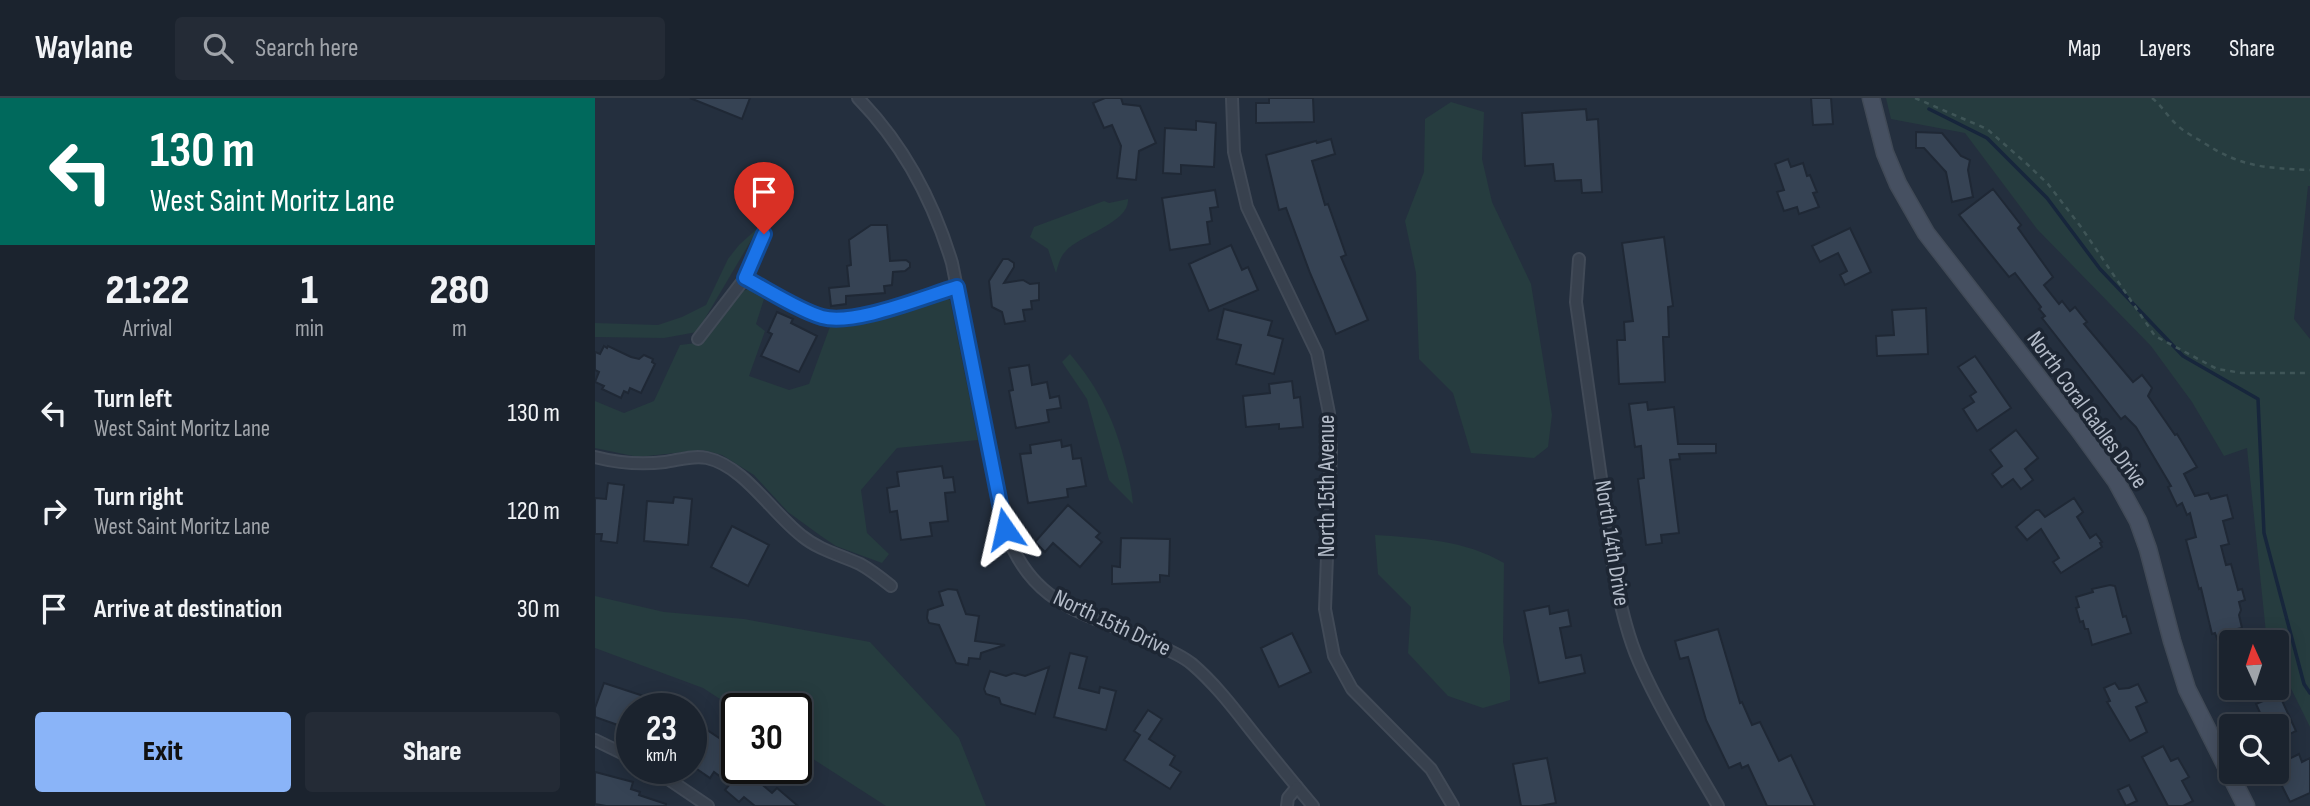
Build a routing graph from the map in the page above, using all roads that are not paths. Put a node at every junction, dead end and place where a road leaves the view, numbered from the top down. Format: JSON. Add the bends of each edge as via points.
{"nodes":[{"id":1,"x":857,"y":98,"type":"edge"},
{"id":2,"x":1232,"y":98,"type":"edge"},
{"id":3,"x":1871,"y":98,"type":"edge"},
{"id":4,"x":764,"y":234,"type":"dead end"},
{"id":5,"x":1579,"y":259,"type":"dead end"},
{"id":6,"x":745,"y":278,"type":"junction"},
{"id":7,"x":957,"y":287,"type":"junction"},
{"id":8,"x":698,"y":339,"type":"dead end"},
{"id":9,"x":595,"y":457,"type":"edge"},
{"id":10,"x":891,"y":586,"type":"dead end"},
{"id":11,"x":595,"y":740,"type":"edge"},
{"id":12,"x":616,"y":750,"type":"edge"},
{"id":13,"x":676,"y":784,"type":"edge"},
{"id":14,"x":1297,"y":787,"type":"junction"},
{"id":15,"x":708,"y":806,"type":"edge"},
{"id":16,"x":1287,"y":806,"type":"edge"},
{"id":17,"x":1313,"y":806,"type":"edge"},
{"id":18,"x":1453,"y":806,"type":"edge"},
{"id":19,"x":1718,"y":806,"type":"edge"},
{"id":20,"x":2246,"y":806,"type":"edge"}],
"edges":[{"from":1,"to":7,"type":"street","name":"North 15th Drive","via":[[879,120],[926,191],[942,228]]},
{"from":2,"to":18,"type":"street","name":"North 15th Avenue","via":[[1235,160],[1247,206],[1317,353],[1323,378],[1331,452],[1325,609],[1334,656],[1352,689],[1431,769]]},
{"from":3,"to":20,"type":"street","name":"North Coral Gables Drive","via":[[1885,153],[1926,233],[2079,430],[2138,521],[2187,689]]},
{"from":4,"to":6,"type":"street"},
{"from":5,"to":19,"type":"street","name":"North 14th Drive","via":[[1576,302],[1621,604],[1645,674]]},
{"from":6,"to":7,"type":"street","via":[[819,316],[837,320]]},
{"from":6,"to":8,"type":"street"},
{"from":7,"to":14,"type":"street","name":"North 15th Drive","via":[[1005,529],[1021,565],[1042,590],[1073,611],[1134,634],[1191,663]]},
{"from":9,"to":10,"type":"street","via":[[648,464],[697,457],[719,461],[804,538]]},
{"from":11,"to":12,"type":"street"},
{"from":13,"to":15,"type":"street"},
{"from":14,"to":16,"type":"street"},
{"from":14,"to":17,"type":"street","name":"North 15th Drive"}]}
